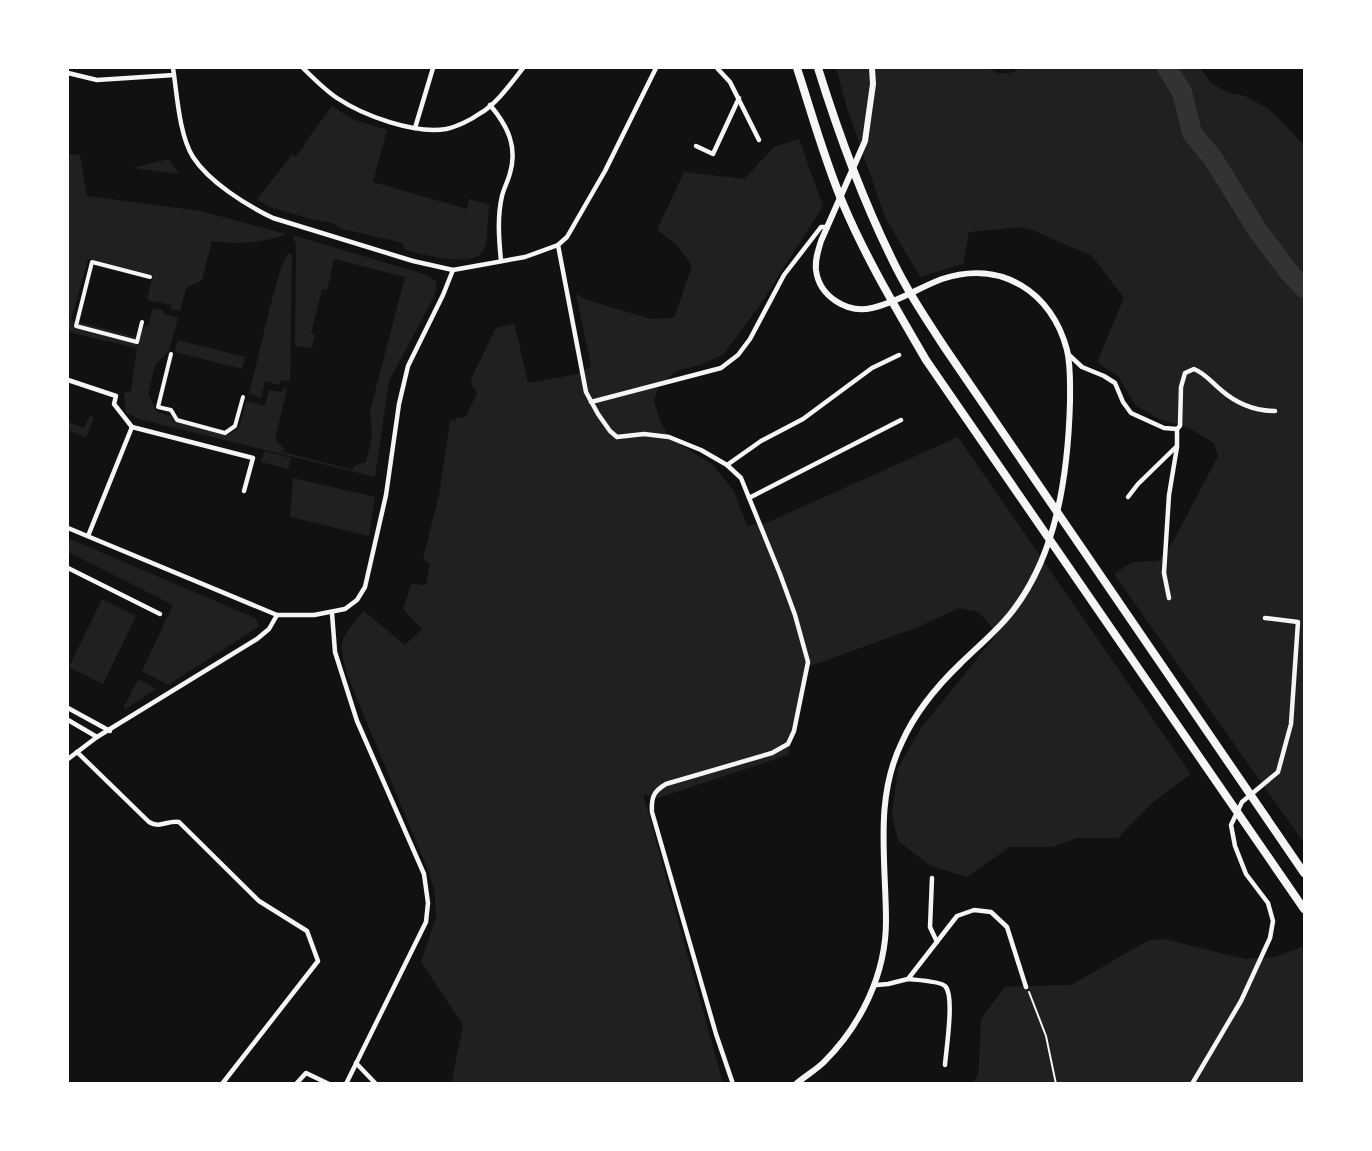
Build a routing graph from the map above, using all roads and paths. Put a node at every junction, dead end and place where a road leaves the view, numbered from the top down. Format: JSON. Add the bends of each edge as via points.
{"nodes":[{"id":1,"x":173,"y":68,"type":"edge"},
{"id":2,"x":303,"y":68,"type":"edge"},
{"id":3,"x":433,"y":68,"type":"edge"},
{"id":4,"x":523,"y":68,"type":"edge"},
{"id":5,"x":656,"y":68,"type":"edge"},
{"id":6,"x":717,"y":68,"type":"edge"},
{"id":7,"x":797,"y":68,"type":"edge"},
{"id":8,"x":818,"y":68,"type":"edge"},
{"id":9,"x":872,"y":68,"type":"edge"},
{"id":10,"x":68,"y":73,"type":"edge"},
{"id":11,"x":174,"y":75,"type":"junction"},
{"id":12,"x":740,"y":98,"type":"junction"},
{"id":13,"x":490,"y":105,"type":"junction"},
{"id":14,"x":415,"y":128,"type":"junction"},
{"id":15,"x":759,"y":140,"type":"dead end"},
{"id":16,"x":696,"y":146,"type":"dead end"},
{"id":17,"x":828,"y":227,"type":"junction"},
{"id":18,"x":558,"y":245,"type":"junction"},
{"id":19,"x":501,"y":261,"type":"junction"},
{"id":20,"x":453,"y":270,"type":"junction"},
{"id":21,"x":150,"y":277,"type":"dead end"},
{"id":22,"x":142,"y":322,"type":"dead end"},
{"id":23,"x":171,"y":354,"type":"dead end"},
{"id":24,"x":1068,"y":354,"type":"junction"},
{"id":25,"x":899,"y":355,"type":"dead end"},
{"id":26,"x":68,"y":380,"type":"edge"},
{"id":27,"x":243,"y":397,"type":"dead end"},
{"id":28,"x":591,"y":402,"type":"junction"},
{"id":29,"x":1275,"y":411,"type":"dead end"},
{"id":30,"x":901,"y":420,"type":"dead end"},
{"id":31,"x":132,"y":427,"type":"junction"},
{"id":32,"x":1177,"y":429,"type":"junction"},
{"id":33,"x":1177,"y":447,"type":"junction"},
{"id":34,"x":727,"y":465,"type":"junction"},
{"id":35,"x":244,"y":491,"type":"dead end"},
{"id":36,"x":1128,"y":497,"type":"dead end"},
{"id":37,"x":749,"y":498,"type":"junction"},
{"id":38,"x":68,"y":528,"type":"edge"},
{"id":39,"x":88,"y":536,"type":"junction"},
{"id":40,"x":68,"y":570,"type":"edge"},
{"id":41,"x":1169,"y":598,"type":"dead end"},
{"id":42,"x":332,"y":613,"type":"junction"},
{"id":43,"x":160,"y":614,"type":"dead end"},
{"id":44,"x":277,"y":615,"type":"junction"},
{"id":45,"x":1265,"y":618,"type":"dead end"},
{"id":46,"x":68,"y":708,"type":"edge"},
{"id":47,"x":68,"y":720,"type":"edge"},
{"id":48,"x":110,"y":731,"type":"junction"},
{"id":49,"x":98,"y":737,"type":"junction"},
{"id":50,"x":77,"y":752,"type":"junction"},
{"id":51,"x":68,"y":759,"type":"edge"},
{"id":52,"x":1305,"y":873,"type":"edge"},
{"id":53,"x":932,"y":878,"type":"dead end"},
{"id":54,"x":1305,"y":909,"type":"edge"},
{"id":55,"x":937,"y":942,"type":"junction"},
{"id":56,"x":908,"y":979,"type":"junction"},
{"id":57,"x":876,"y":985,"type":"junction"},
{"id":58,"x":1026,"y":987,"type":"joint"},
{"id":59,"x":356,"y":1064,"type":"junction"},
{"id":60,"x":945,"y":1065,"type":"dead end"},
{"id":61,"x":222,"y":1083,"type":"edge"},
{"id":62,"x":296,"y":1083,"type":"edge"},
{"id":63,"x":329,"y":1083,"type":"edge"},
{"id":64,"x":346,"y":1083,"type":"edge"},
{"id":65,"x":376,"y":1083,"type":"edge"},
{"id":66,"x":733,"y":1083,"type":"edge"},
{"id":67,"x":796,"y":1083,"type":"edge"},
{"id":68,"x":1056,"y":1083,"type":"edge"},
{"id":69,"x":1192,"y":1083,"type":"edge"}],
"edges":[{"from":1,"to":11,"type":"street"},
{"from":2,"to":14,"type":"street","via":[[337,98],[371,116]]},
{"from":3,"to":14,"type":"street"},
{"from":4,"to":13,"type":"street"},
{"from":5,"to":18,"type":"street","via":[[605,171]]},
{"from":6,"to":12,"type":"street"},
{"from":7,"to":54,"type":"highway","via":[[844,207],[870,262],[926,360]]},
{"from":8,"to":52,"type":"highway","via":[[860,190],[891,259],[945,348]]},
{"from":9,"to":17,"type":"street","via":[[865,141]]},
{"from":10,"to":11,"type":"street","via":[[97,80]]},
{"from":11,"to":20,"type":"street","via":[[184,138],[192,156],[229,192],[273,218]]},
{"from":12,"to":15,"type":"street"},
{"from":12,"to":16,"type":"street","via":[[713,154]]},
{"from":13,"to":14,"type":"street","via":[[481,114],[446,129]]},
{"from":13,"to":19,"type":"street","via":[[505,122],[513,146],[499,219]]},
{"from":17,"to":24,"type":"street","via":[[816,257],[816,273],[825,292],[844,306],[868,309],[954,276],[984,273],[1020,283],[1039,297],[1057,322]]},
{"from":17,"to":28,"type":"street","via":[[821,226],[784,275],[750,339],[721,368]]},
{"from":18,"to":19,"type":"street"},
{"from":18,"to":28,"type":"street"},
{"from":19,"to":20,"type":"street"},
{"from":20,"to":42,"type":"street","via":[[408,366],[386,495],[365,587],[349,607]]},
{"from":21,"to":22,"type":"street","via":[[92,262],[76,326],[136,342]]},
{"from":23,"to":27,"type":"street","via":[[158,407],[171,410],[177,420],[225,433],[235,426]]},
{"from":24,"to":32,"type":"street","via":[[1082,367],[1115,383],[1131,413],[1164,428]]},
{"from":24,"to":57,"type":"street","via":[[1069,416],[1064,475],[1052,528],[1034,578],[987,641],[946,678],[919,713],[891,772],[884,804],[884,954]]},
{"from":25,"to":34,"type":"street","via":[[872,368],[803,419],[760,441]]},
{"from":26,"to":31,"type":"street","via":[[116,396],[114,404]]},
{"from":28,"to":34,"type":"street","via":[[617,437],[669,437]]},
{"from":29,"to":32,"type":"street","via":[[1261,411],[1240,403],[1194,369],[1185,373],[1180,387],[1181,416]]},
{"from":30,"to":37,"type":"street"},
{"from":31,"to":35,"type":"street","via":[[253,458]]},
{"from":31,"to":39,"type":"street"},
{"from":32,"to":33,"type":"street"},
{"from":33,"to":36,"type":"street"},
{"from":33,"to":41,"type":"street","via":[[1169,495],[1164,573]]},
{"from":34,"to":37,"type":"street","via":[[741,478]]},
{"from":37,"to":66,"type":"street","via":[[795,615],[808,662],[794,731],[788,744],[772,753],[666,784],[651,799]]},
{"from":38,"to":39,"type":"street"},
{"from":39,"to":44,"type":"street"},
{"from":40,"to":43,"type":"street"},
{"from":42,"to":44,"type":"street"},
{"from":42,"to":59,"type":"street","via":[[334,652],[357,721],[424,874],[428,903],[426,922]]},
{"from":44,"to":48,"type":"street","via":[[257,639]]},
{"from":45,"to":69,"type":"street","via":[[1298,622],[1291,724],[1278,772],[1242,802],[1231,825],[1246,874],[1268,903],[1273,921],[1270,938],[1241,1001]]},
{"from":46,"to":48,"type":"street"},
{"from":47,"to":49,"type":"street"},
{"from":48,"to":49,"type":"street"},
{"from":49,"to":50,"type":"street"},
{"from":50,"to":51,"type":"street"},
{"from":50,"to":61,"type":"street","via":[[149,822],[159,826],[179,822],[259,901],[307,931],[318,961]]},
{"from":53,"to":55,"type":"street","via":[[930,927]]},
{"from":55,"to":56,"type":"street"},
{"from":55,"to":58,"type":"street","via":[[957,916],[974,910],[991,912],[1006,927]]},
{"from":56,"to":57,"type":"street"},
{"from":56,"to":60,"type":"street","via":[[947,988],[950,1000]]},
{"from":57,"to":67,"type":"street","via":[[853,1026],[824,1062]]},
{"from":58,"to":68,"type":"path","via":[[1046,1036]]},
{"from":59,"to":64,"type":"street"},
{"from":59,"to":65,"type":"street"},
{"from":62,"to":63,"type":"street","via":[[306,1073]]}]}
